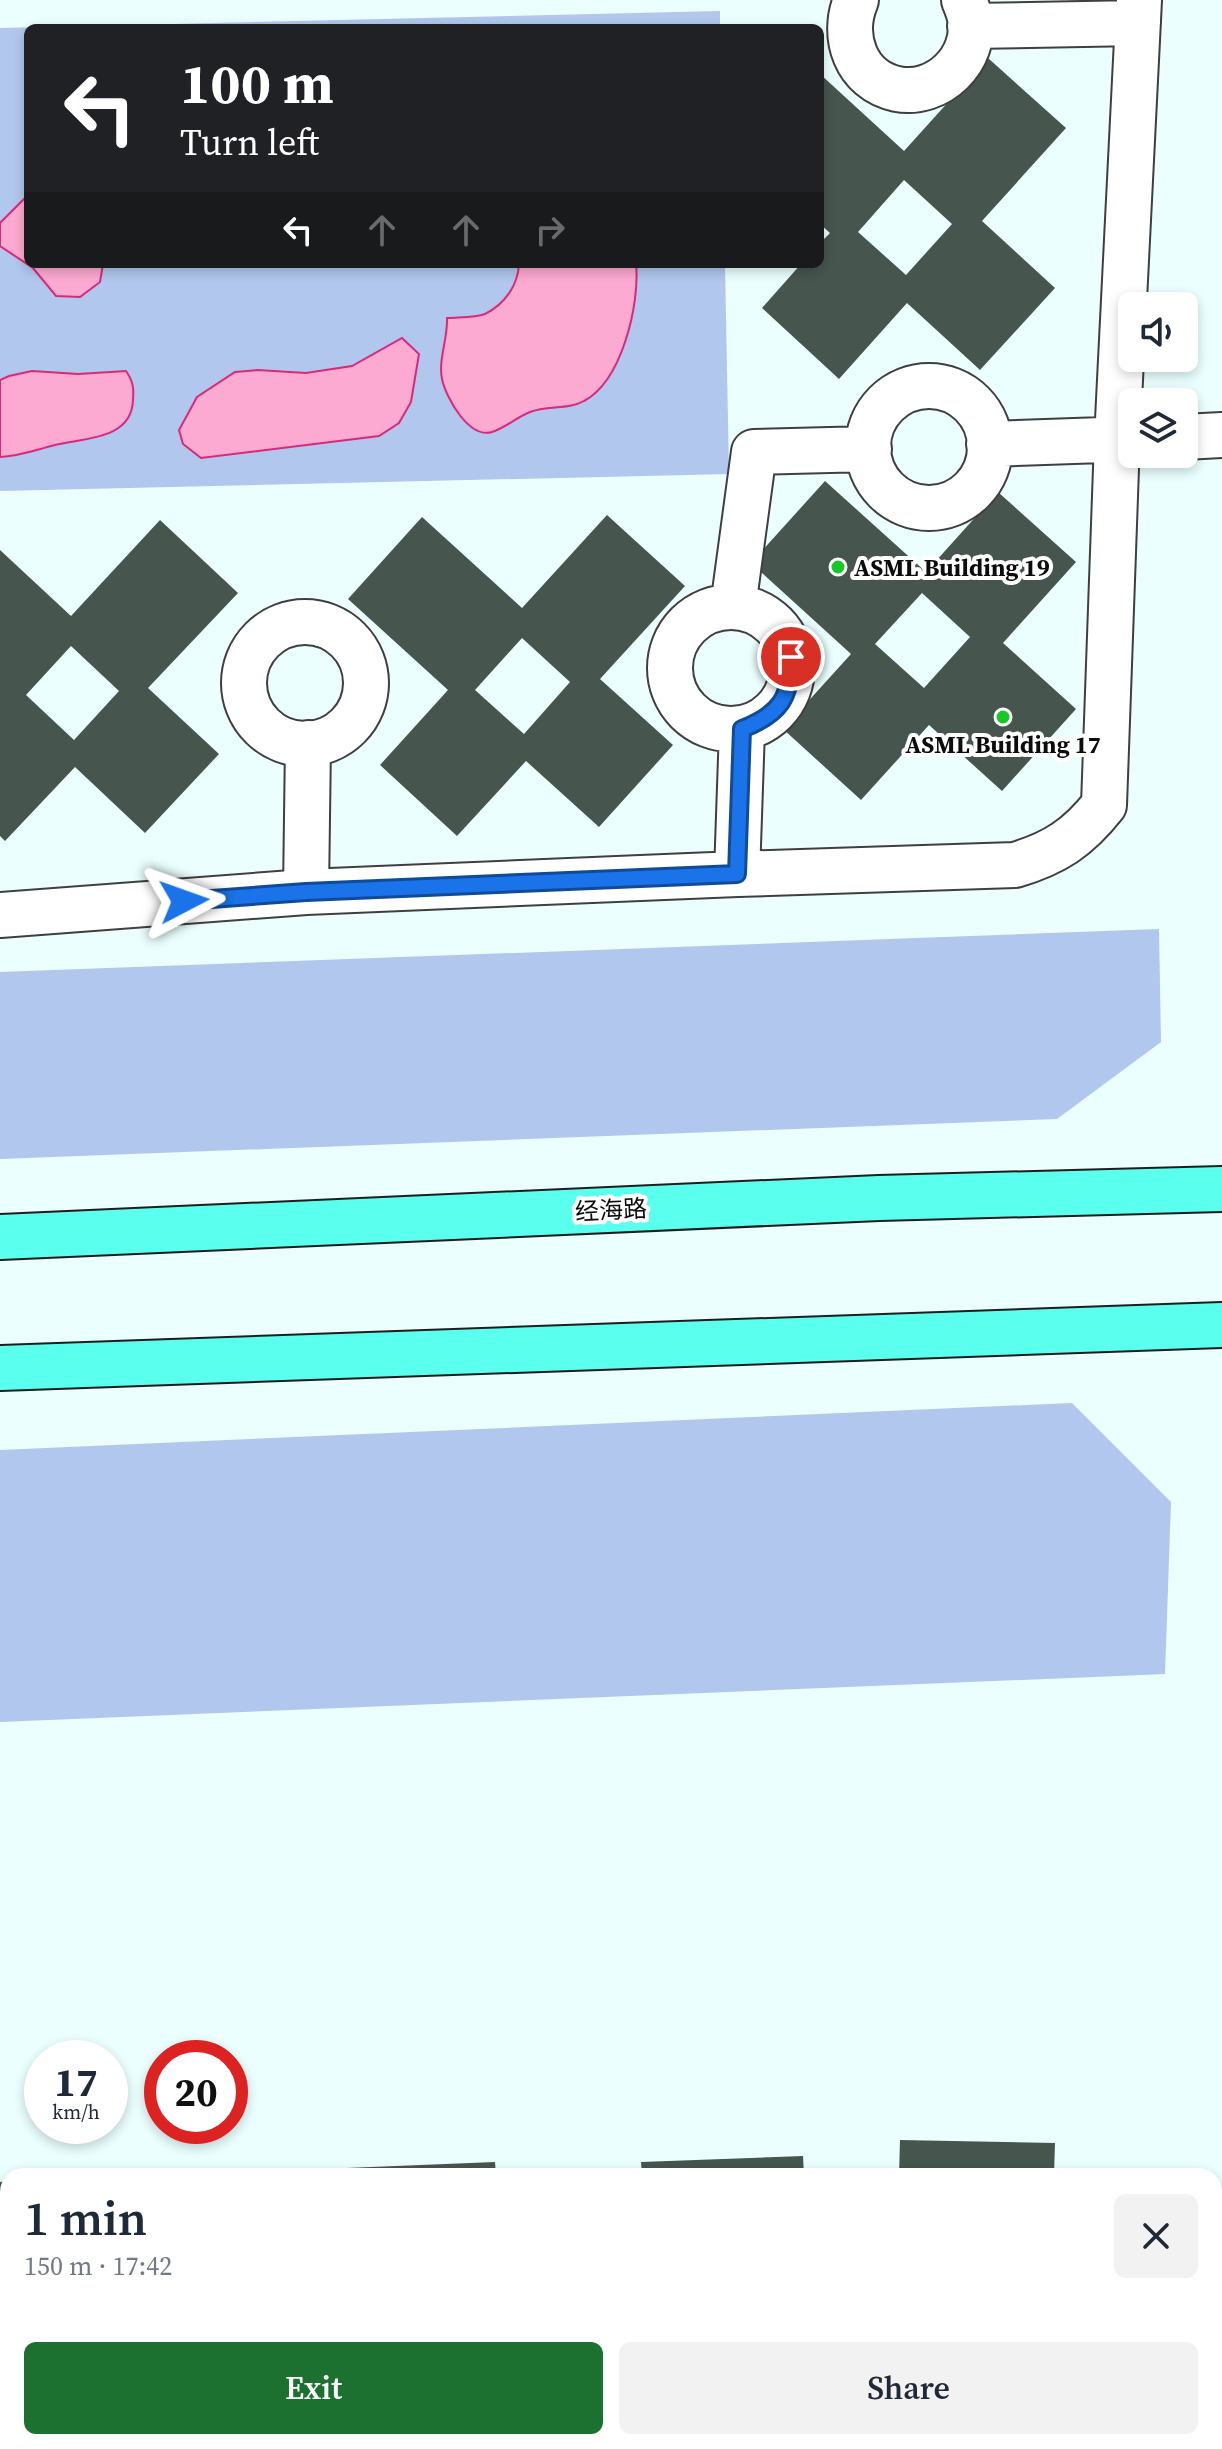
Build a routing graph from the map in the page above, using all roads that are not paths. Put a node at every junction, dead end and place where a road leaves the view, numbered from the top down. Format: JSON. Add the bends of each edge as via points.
{"nodes":[{"id":1,"x":856,"y":0,"type":"edge"},
{"id":2,"x":1139,"y":12,"type":"edge"},
{"id":3,"x":967,"y":13,"type":"edge"},
{"id":4,"x":1127,"y":388,"type":"edge"},
{"id":5,"x":1222,"y":435,"type":"edge"},
{"id":6,"x":1198,"y":436,"type":"edge"},
{"id":7,"x":1118,"y":439,"type":"edge"},
{"id":8,"x":989,"y":444,"type":"junction"},
{"id":9,"x":869,"y":449,"type":"junction"},
{"id":10,"x":1123,"y":468,"type":"edge"},
{"id":11,"x":733,"y":607,"type":"junction"},
{"id":12,"x":742,"y":729,"type":"junction"},
{"id":13,"x":308,"y":743,"type":"dead end"},
{"id":14,"x":737,"y":874,"type":"junction"},
{"id":15,"x":306,"y":892,"type":"junction"},
{"id":16,"x":0,"y":915,"type":"edge"},
{"id":17,"x":1222,"y":1189,"type":"edge"},
{"id":18,"x":0,"y":1237,"type":"edge"},
{"id":19,"x":1222,"y":1325,"type":"edge"},
{"id":20,"x":0,"y":1368,"type":"edge"}],
"edges":[{"from":1,"to":3,"type":"lane","via":[[849,39],[858,62],[875,79],[897,89],[921,89],[943,80],[960,63],[970,41]]},
{"from":2,"to":3,"type":"lane"},
{"from":2,"to":4,"type":"lane"},
{"from":5,"to":6,"type":"lane"},
{"from":7,"to":8,"type":"lane"},
{"from":8,"to":9,"type":"lane","via":[[981,413],[964,396],[942,386],[918,386],[896,395],[878,412]]},
{"from":8,"to":9,"type":"lane","via":[[980,482],[963,498],[940,507],[916,507],[894,498],[877,480]]},
{"from":9,"to":11,"type":"lane","via":[[754,452]]},
{"from":10,"to":14,"type":"lane","via":[[1104,805],[1088,826],[1051,853],[1015,865]]},
{"from":11,"to":12,"type":"lane","via":[[766,617],[783,634],[791,657],[791,681],[781,703],[765,720]]},
{"from":11,"to":12,"type":"lane","via":[[698,616],[681,633],[671,655],[670,679],[679,702],[696,719],[718,728]]},
{"from":12,"to":14,"type":"lane"},
{"from":13,"to":15,"type":"lane"},
{"from":14,"to":15,"type":"lane"},
{"from":15,"to":16,"type":"lane"},
{"from":17,"to":18,"type":"main road","name":"经海路","via":[[879,1198]]},
{"from":19,"to":20,"type":"main road"}]}
